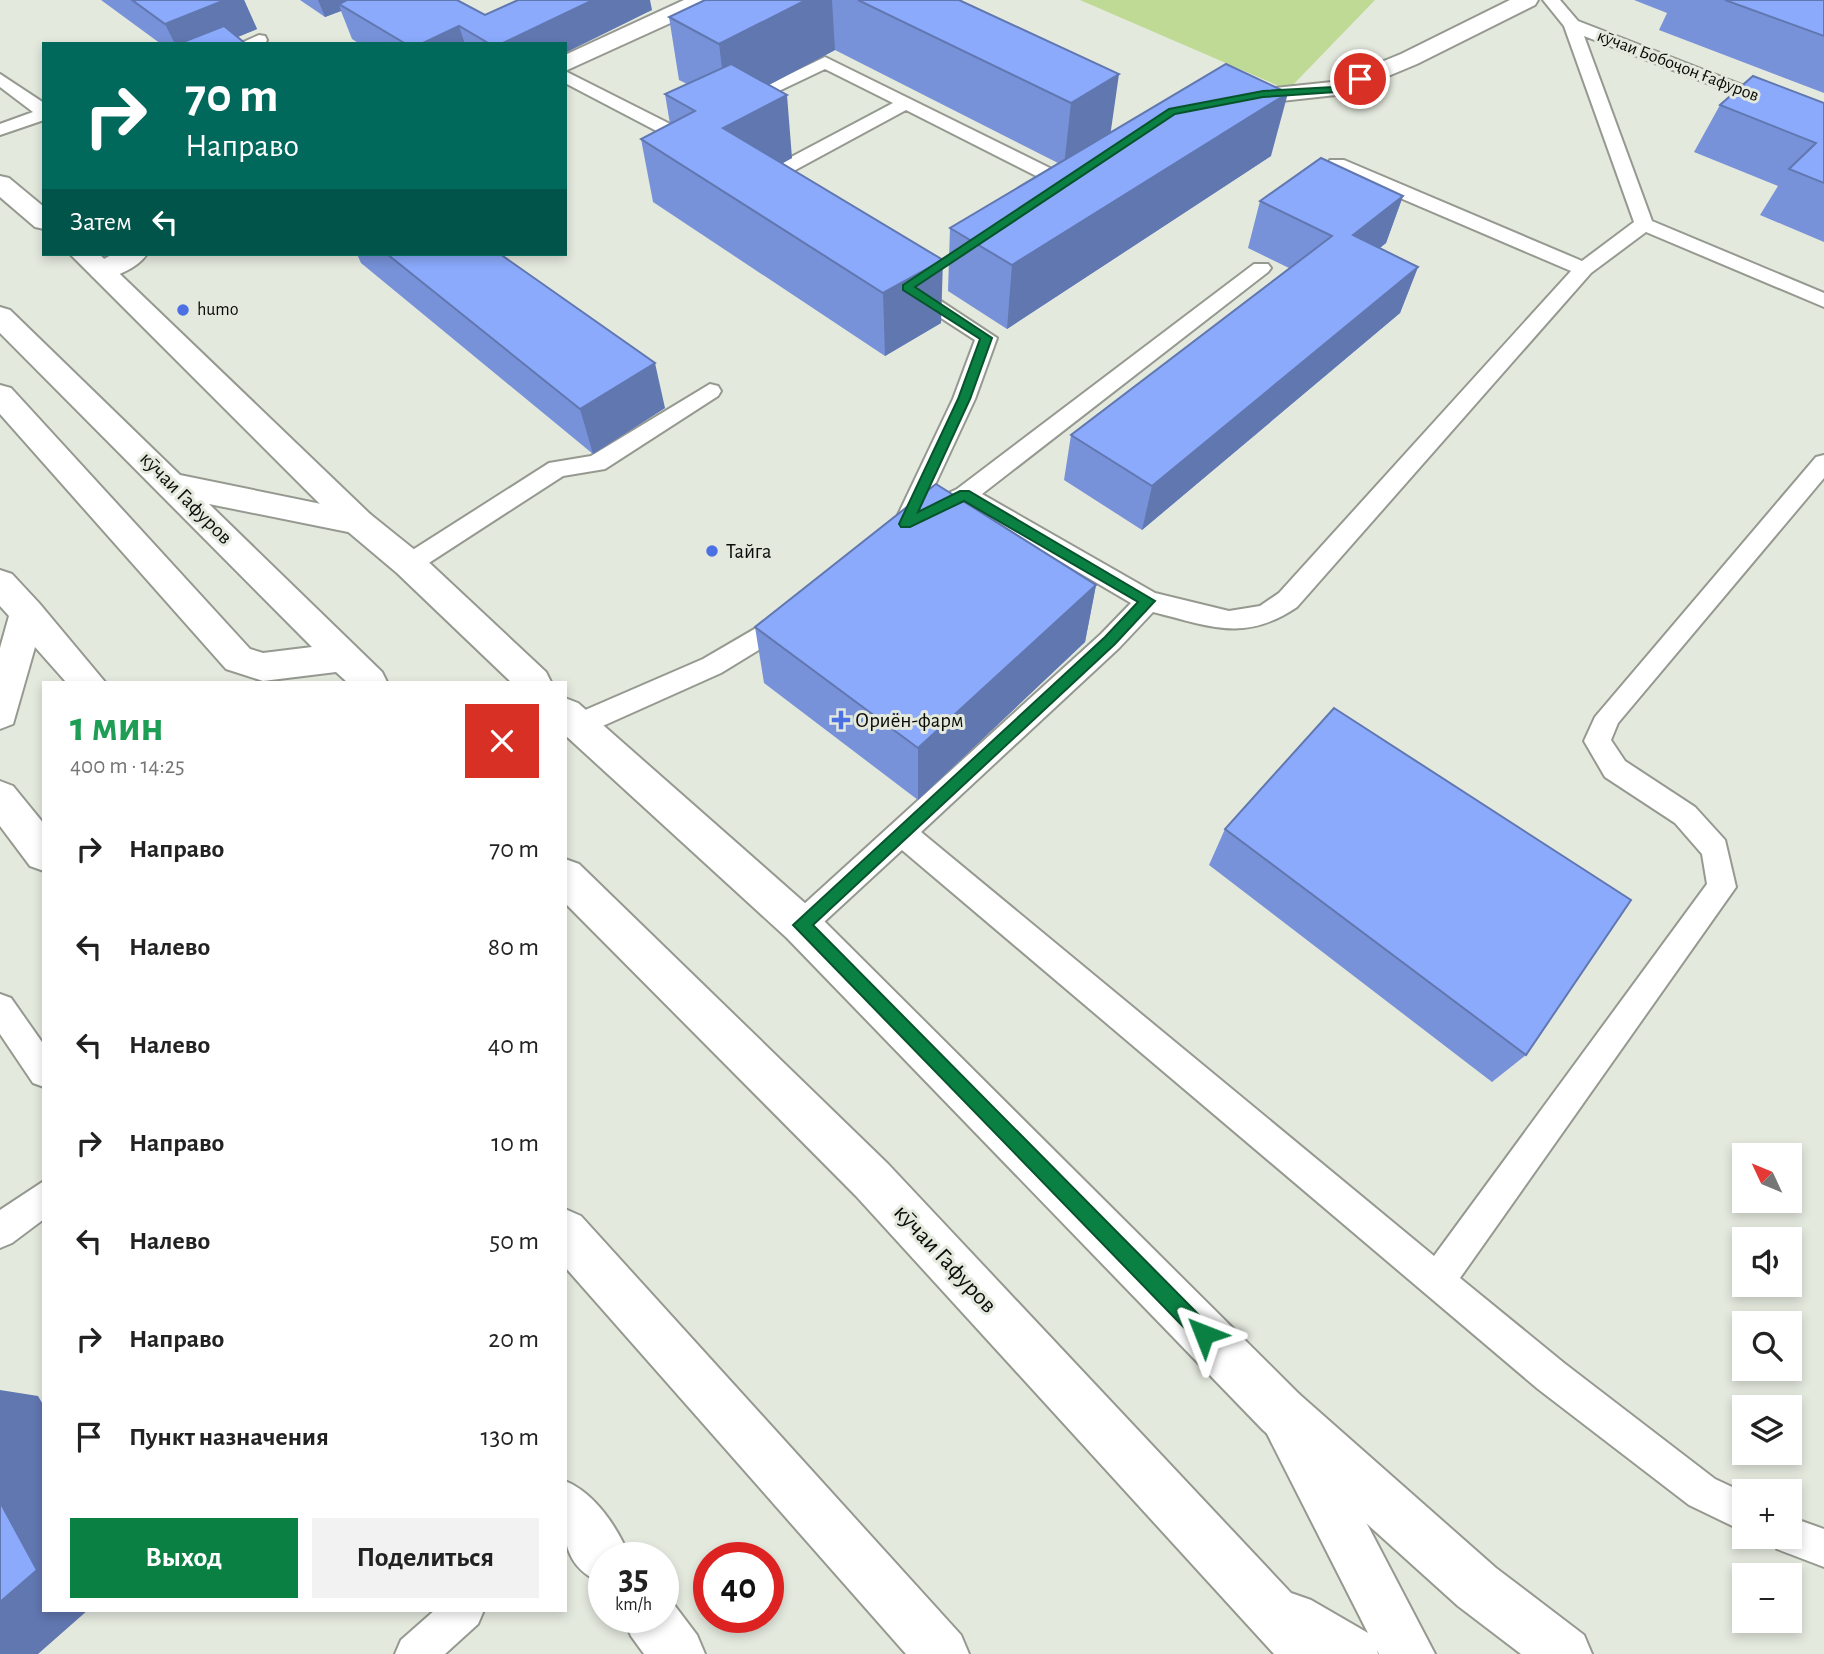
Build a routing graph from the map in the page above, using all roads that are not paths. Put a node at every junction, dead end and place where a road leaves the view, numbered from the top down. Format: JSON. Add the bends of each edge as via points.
{"nodes":[{"id":1,"x":702,"y":0,"type":"edge"},
{"id":2,"x":1527,"y":0,"type":"edge"},
{"id":3,"x":1551,"y":0,"type":"edge"},
{"id":4,"x":1572,"y":25,"type":"junction"},
{"id":5,"x":567,"y":63,"type":"edge"},
{"id":6,"x":567,"y":77,"type":"edge"},
{"id":7,"x":0,"y":79,"type":"edge"},
{"id":8,"x":906,"y":103,"type":"junction"},
{"id":9,"x":1211,"y":104,"type":"edge"},
{"id":10,"x":42,"y":111,"type":"edge"},
{"id":11,"x":42,"y":114,"type":"edge"},
{"id":12,"x":1824,"y":123,"type":"edge"},
{"id":13,"x":0,"y":130,"type":"edge"},
{"id":14,"x":1337,"y":164,"type":"edge"},
{"id":15,"x":0,"y":184,"type":"edge"},
{"id":16,"x":1042,"y":197,"type":"edge"},
{"id":17,"x":774,"y":203,"type":"edge"},
{"id":18,"x":42,"y":219,"type":"edge"},
{"id":19,"x":1644,"y":224,"type":"junction"},
{"id":20,"x":124,"y":256,"type":"edge"},
{"id":21,"x":93,"y":262,"type":"edge"},
{"id":22,"x":1261,"y":268,"type":"dead end"},
{"id":23,"x":1584,"y":269,"type":"junction"},
{"id":24,"x":929,"y":272,"type":"dead end"},
{"id":25,"x":1824,"y":300,"type":"edge"},
{"id":26,"x":0,"y":316,"type":"edge"},
{"id":27,"x":710,"y":391,"type":"dead end"},
{"id":28,"x":0,"y":395,"type":"edge"},
{"id":29,"x":1824,"y":463,"type":"edge"},
{"id":30,"x":173,"y":485,"type":"junction"},
{"id":31,"x":965,"y":495,"type":"junction"},
{"id":32,"x":358,"y":522,"type":"junction"},
{"id":33,"x":905,"y":524,"type":"junction"},
{"id":34,"x":885,"y":541,"type":"edge"},
{"id":35,"x":409,"y":564,"type":"junction"},
{"id":36,"x":0,"y":583,"type":"edge"},
{"id":37,"x":1148,"y":601,"type":"junction"},
{"id":38,"x":803,"y":608,"type":"edge"},
{"id":39,"x":27,"y":612,"type":"junction"},
{"id":40,"x":344,"y":657,"type":"junction"},
{"id":41,"x":87,"y":681,"type":"edge"},
{"id":42,"x":368,"y":681,"type":"edge"},
{"id":43,"x":532,"y":681,"type":"edge"},
{"id":44,"x":0,"y":714,"type":"edge"},
{"id":45,"x":572,"y":719,"type":"edge"},
{"id":46,"x":0,"y":797,"type":"edge"},
{"id":47,"x":902,"y":833,"type":"junction"},
{"id":48,"x":42,"y":851,"type":"edge"},
{"id":49,"x":567,"y":878,"type":"edge"},
{"id":50,"x":802,"y":925,"type":"junction"},
{"id":51,"x":0,"y":1008,"type":"edge"},
{"id":52,"x":42,"y":1069,"type":"edge"},
{"id":53,"x":42,"y":1200,"type":"edge"},
{"id":54,"x":0,"y":1231,"type":"edge"},
{"id":55,"x":567,"y":1234,"type":"edge"},
{"id":56,"x":1437,"y":1281,"type":"junction"},
{"id":57,"x":1281,"y":1412,"type":"junction"},
{"id":58,"x":1732,"y":1507,"type":"edge"},
{"id":59,"x":567,"y":1514,"type":"edge"},
{"id":60,"x":1802,"y":1540,"type":"edge"},
{"id":61,"x":591,"y":1542,"type":"edge"},
{"id":62,"x":1824,"y":1548,"type":"edge"},
{"id":63,"x":1265,"y":1603,"type":"junction"},
{"id":64,"x":462,"y":1612,"type":"edge"},
{"id":65,"x":662,"y":1633,"type":"edge"},
{"id":66,"x":415,"y":1654,"type":"edge"},
{"id":67,"x":678,"y":1654,"type":"edge"},
{"id":68,"x":942,"y":1654,"type":"edge"},
{"id":69,"x":1283,"y":1654,"type":"edge"},
{"id":70,"x":1311,"y":1654,"type":"edge"},
{"id":71,"x":1351,"y":1654,"type":"edge"},
{"id":72,"x":1408,"y":1654,"type":"edge"},
{"id":73,"x":1565,"y":1654,"type":"edge"}],
"edges":[{"from":1,"to":5,"type":"main road"},
{"from":2,"to":9,"type":"main road","via":[[1409,59],[1336,89],[1263,94]]},
{"from":3,"to":4,"type":"lane"},
{"from":4,"to":12,"type":"lane","name":"кӯчаи Бобоҷон Ғафуров"},
{"from":4,"to":19,"type":"lane"},
{"from":6,"to":8,"type":"lane","via":[[676,134],[825,62]]},
{"from":7,"to":10,"type":"lane"},
{"from":8,"to":16,"type":"lane","via":[[1070,179]]},
{"from":8,"to":17,"type":"lane","via":[[768,177],[760,187],[763,196]]},
{"from":11,"to":13,"type":"lane"},
{"from":14,"to":23,"type":"lane"},
{"from":15,"to":18,"type":"main road"},
{"from":19,"to":23,"type":"lane"},
{"from":19,"to":25,"type":"lane"},
{"from":20,"to":21,"type":"main road"},
{"from":21,"to":32,"type":"main road"},
{"from":22,"to":31,"type":"lane"},
{"from":23,"to":37,"type":"lane","via":[[1288,600],[1266,615],[1229,621]]},
{"from":24,"to":33,"type":"lane","via":[[901,284],[986,338],[964,399]]},
{"from":26,"to":30,"type":"main road","name":"кӯчаи Гафуров"},
{"from":27,"to":35,"type":"lane","via":[[597,463],[557,468]]},
{"from":28,"to":40,"type":"main road","via":[[238,659],[263,667]]},
{"from":29,"to":56,"type":"lane","via":[[1608,717],[1597,741],[1615,769],[1685,815],[1715,849],[1722,887]]},
{"from":30,"to":32,"type":"main road"},
{"from":30,"to":40,"type":"main road","name":"кӯчаи Гафуров"},
{"from":31,"to":33,"type":"lane"},
{"from":31,"to":37,"type":"lane"},
{"from":32,"to":35,"type":"main road"},
{"from":33,"to":34,"type":"lane"},
{"from":35,"to":43,"type":"main road"},
{"from":36,"to":39,"type":"main road"},
{"from":37,"to":47,"type":"lane"},
{"from":38,"to":45,"type":"lane","via":[[712,666]]},
{"from":39,"to":41,"type":"main road"},
{"from":39,"to":44,"type":"main road"},
{"from":40,"to":42,"type":"main road","name":"кӯчаи Гафуров"},
{"from":45,"to":50,"type":"main road"},
{"from":46,"to":48,"type":"main road"},
{"from":47,"to":50,"type":"lane"},
{"from":47,"to":56,"type":"lane"},
{"from":49,"to":63,"type":"main road","name":"кӯчаи Гафуров","via":[[872,1180]]},
{"from":50,"to":57,"type":"main road"},
{"from":51,"to":52,"type":"lane"},
{"from":53,"to":54,"type":"lane"},
{"from":55,"to":68,"type":"main road"},
{"from":56,"to":58,"type":"lane","via":[[1702,1492]]},
{"from":57,"to":72,"type":"main road"},
{"from":57,"to":73,"type":"main road","via":[[1477,1587]]},
{"from":59,"to":61,"type":"main road"},
{"from":60,"to":62,"type":"lane"},
{"from":63,"to":69,"type":"main road"},
{"from":63,"to":70,"type":"main road","name":"кӯчаи Гафуров"},
{"from":63,"to":71,"type":"main road"},
{"from":64,"to":66,"type":"lane"},
{"from":65,"to":67,"type":"main road"}]}
